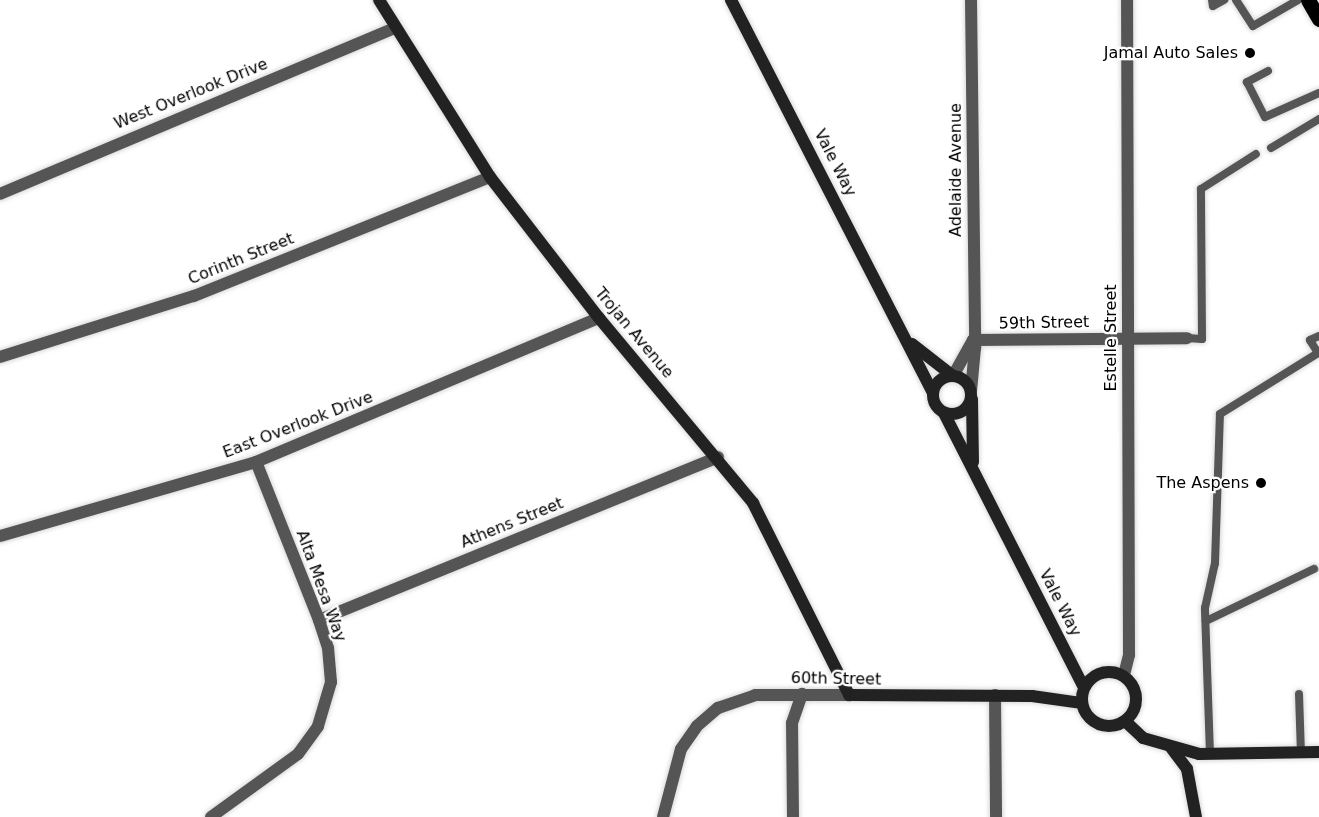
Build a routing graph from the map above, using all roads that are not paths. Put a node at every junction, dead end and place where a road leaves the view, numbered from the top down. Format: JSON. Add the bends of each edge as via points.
{"nodes":[{"id":1,"x":379,"y":0,"type":"edge"},
{"id":2,"x":971,"y":0,"type":"edge"},
{"id":3,"x":1127,"y":0,"type":"edge"},
{"id":4,"x":1212,"y":0,"type":"edge"},
{"id":5,"x":1224,"y":0,"type":"edge"},
{"id":6,"x":1236,"y":0,"type":"edge"},
{"id":7,"x":1298,"y":0,"type":"edge"},
{"id":8,"x":1308,"y":0,"type":"edge"},
{"id":9,"x":732,"y":1,"type":"edge"},
{"id":10,"x":1319,"y":19,"type":"edge"},
{"id":11,"x":395,"y":28,"type":"junction"},
{"id":12,"x":1268,"y":71,"type":"dead end"},
{"id":13,"x":1319,"y":93,"type":"edge"},
{"id":14,"x":1319,"y":119,"type":"edge"},
{"id":15,"x":1270,"y":148,"type":"dead end"},
{"id":16,"x":1256,"y":154,"type":"dead end"},
{"id":17,"x":490,"y":177,"type":"junction"},
{"id":18,"x":0,"y":194,"type":"edge"},
{"id":19,"x":599,"y":318,"type":"junction"},
{"id":20,"x":1319,"y":336,"type":"edge"},
{"id":21,"x":1187,"y":338,"type":"joint"},
{"id":22,"x":1128,"y":339,"type":"junction"},
{"id":23,"x":973,"y":340,"type":"junction"},
{"id":24,"x":909,"y":342,"type":"junction"},
{"id":25,"x":0,"y":357,"type":"edge"},
{"id":26,"x":953,"y":376,"type":"junction"},
{"id":27,"x":933,"y":393,"type":"junction"},
{"id":28,"x":971,"y":394,"type":"junction"},
{"id":29,"x":944,"y":413,"type":"junction"},
{"id":30,"x":718,"y":457,"type":"junction"},
{"id":31,"x":256,"y":462,"type":"junction"},
{"id":32,"x":975,"y":469,"type":"junction"},
{"id":33,"x":0,"y":537,"type":"edge"},
{"id":34,"x":1314,"y":569,"type":"dead end"},
{"id":35,"x":319,"y":620,"type":"junction"},
{"id":36,"x":1206,"y":621,"type":"junction"},
{"id":37,"x":1124,"y":675,"type":"junction"},
{"id":38,"x":1083,"y":686,"type":"junction"},
{"id":39,"x":802,"y":694,"type":"junction"},
{"id":40,"x":1299,"y":694,"type":"dead end"},
{"id":41,"x":849,"y":695,"type":"junction"},
{"id":42,"x":995,"y":695,"type":"junction"},
{"id":43,"x":1081,"y":703,"type":"junction"},
{"id":44,"x":1125,"y":721,"type":"junction"},
{"id":45,"x":1172,"y":749,"type":"junction"},
{"id":46,"x":1319,"y":752,"type":"edge"},
{"id":47,"x":1302,"y":753,"type":"junction"},
{"id":48,"x":1210,"y":754,"type":"junction"},
{"id":49,"x":211,"y":817,"type":"edge"},
{"id":50,"x":663,"y":817,"type":"edge"},
{"id":51,"x":793,"y":817,"type":"edge"},
{"id":52,"x":996,"y":817,"type":"edge"},
{"id":53,"x":1197,"y":817,"type":"edge"}],
"edges":[{"from":1,"to":11,"type":"street","name":"Trojan Avenue"},
{"from":2,"to":23,"type":"street","name":"Adelaide Avenue"},
{"from":3,"to":22,"type":"street","name":"Estelle Street"},
{"from":4,"to":5,"type":"lane","via":[[1213,6]]},
{"from":6,"to":7,"type":"lane","via":[[1253,26]]},
{"from":8,"to":10,"type":"main road"},
{"from":9,"to":24,"type":"street","name":"Vale Way"},
{"from":11,"to":17,"type":"street","name":"Trojan Avenue"},
{"from":11,"to":18,"type":"street","name":"West Overlook Drive"},
{"from":12,"to":13,"type":"lane","via":[[1247,82],[1264,117]]},
{"from":14,"to":15,"type":"lane"},
{"from":16,"to":21,"type":"lane","via":[[1201,189],[1202,339]]},
{"from":17,"to":19,"type":"street","name":"Trojan Avenue"},
{"from":17,"to":25,"type":"street","name":"Corinth Street","via":[[194,296]]},
{"from":19,"to":30,"type":"street","name":"Trojan Avenue"},
{"from":19,"to":31,"type":"street","name":"East Overlook Drive"},
{"from":20,"to":36,"type":"lane","via":[[1310,340],[1318,353],[1221,414],[1215,563]]},
{"from":21,"to":22,"type":"street","name":"59th Street"},
{"from":22,"to":23,"type":"street","name":"59th Street"},
{"from":22,"to":37,"type":"street","name":"Estelle Street","via":[[1129,655]]},
{"from":23,"to":26,"type":"street","name":"Adelaide Avenue"},
{"from":23,"to":28,"type":"street","name":"Adelaide Avenue","via":[[975,380]]},
{"from":24,"to":26,"type":"street","name":"Vale Way"},
{"from":24,"to":27,"type":"street","name":"Vale Way"},
{"from":26,"to":27,"type":"street","via":[[938,383]]},
{"from":26,"to":28,"type":"street","name":"Vale Way","via":[[965,381]]},
{"from":27,"to":29,"type":"street","name":"Vale Way","via":[[935,404]]},
{"from":28,"to":29,"type":"street","via":[[962,412]]},
{"from":28,"to":32,"type":"street","name":"Vale Way"},
{"from":29,"to":32,"type":"street","name":"Vale Way"},
{"from":30,"to":35,"type":"street","name":"Athens Street"},
{"from":30,"to":41,"type":"street","name":"Trojan Avenue","via":[[753,503]]},
{"from":31,"to":33,"type":"street","name":"East Overlook Drive"},
{"from":31,"to":35,"type":"street","name":"Alta Mesa Way"},
{"from":32,"to":38,"type":"street","name":"Vale Way"},
{"from":34,"to":36,"type":"lane"},
{"from":35,"to":49,"type":"street","name":"Alta Mesa Way","via":[[328,648],[331,682],[318,726],[298,754]]},
{"from":36,"to":48,"type":"lane"},
{"from":37,"to":38,"type":"street","via":[[1102,673]]},
{"from":37,"to":44,"type":"street","via":[[1133,685],[1136,698],[1134,711]]},
{"from":38,"to":43,"type":"street"},
{"from":39,"to":41,"type":"street","name":"60th Street"},
{"from":39,"to":50,"type":"street","name":"60th Street","via":[[743,698],[707,716],[681,750]]},
{"from":39,"to":51,"type":"street","via":[[792,723]]},
{"from":40,"to":47,"type":"lane"},
{"from":41,"to":42,"type":"street","name":"60th Street"},
{"from":42,"to":43,"type":"street","name":"60th Street"},
{"from":42,"to":52,"type":"street"},
{"from":43,"to":44,"type":"street","via":[[1087,716],[1098,724],[1112,726]]},
{"from":44,"to":45,"type":"street","via":[[1143,738]]},
{"from":45,"to":48,"type":"street"},
{"from":45,"to":53,"type":"street","via":[[1187,769]]},
{"from":46,"to":47,"type":"street"},
{"from":47,"to":48,"type":"street"}]}
